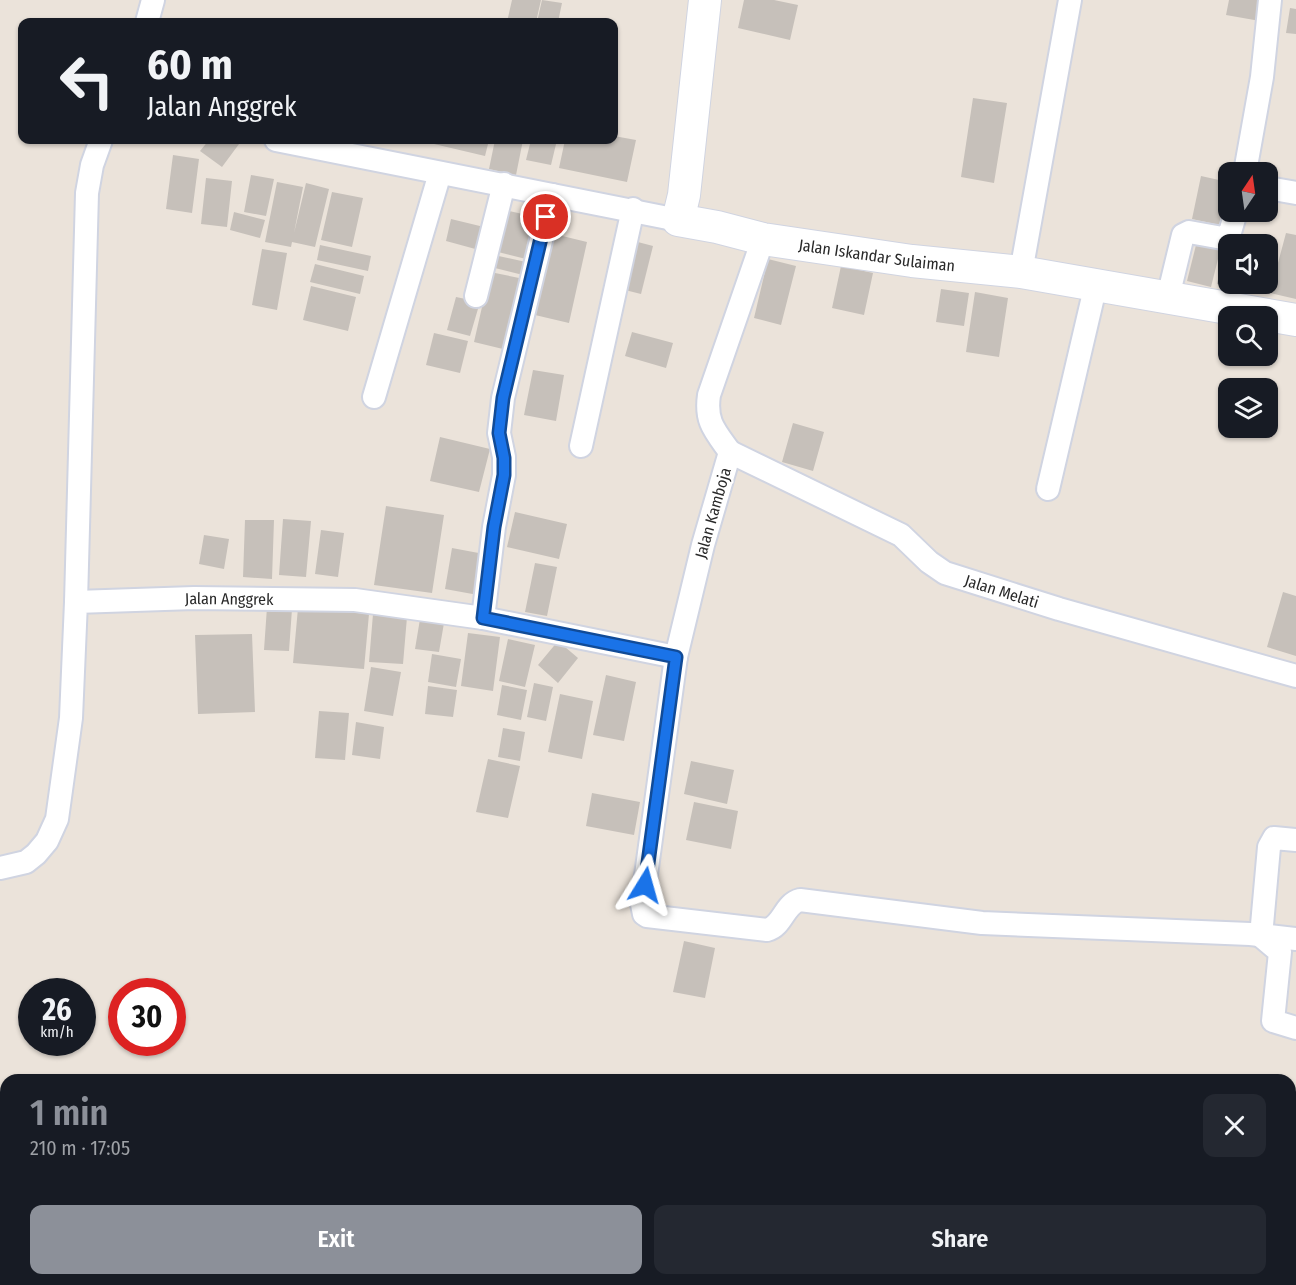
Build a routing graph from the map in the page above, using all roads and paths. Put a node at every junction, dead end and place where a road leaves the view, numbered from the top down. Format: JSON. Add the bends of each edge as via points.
{"nodes":[{"id":1,"x":153,"y":0,"type":"edge"},
{"id":2,"x":705,"y":0,"type":"edge"},
{"id":3,"x":1070,"y":0,"type":"edge"},
{"id":4,"x":1270,"y":0,"type":"edge"},
{"id":5,"x":148,"y":18,"type":"edge"},
{"id":6,"x":100,"y":144,"type":"edge"},
{"id":7,"x":296,"y":144,"type":"edge"},
{"id":8,"x":1247,"y":162,"type":"edge"},
{"id":9,"x":440,"y":173,"type":"junction"},
{"id":10,"x":504,"y":184,"type":"junction"},
{"id":11,"x":1278,"y":190,"type":"edge"},
{"id":12,"x":1296,"y":193,"type":"edge"},
{"id":13,"x":552,"y":195,"type":"junction"},
{"id":14,"x":633,"y":209,"type":"junction"},
{"id":15,"x":678,"y":220,"type":"junction"},
{"id":16,"x":1233,"y":222,"type":"edge"},
{"id":17,"x":763,"y":239,"type":"junction"},
{"id":18,"x":1020,"y":272,"type":"junction"},
{"id":19,"x":1096,"y":284,"type":"junction"},
{"id":20,"x":477,"y":296,"type":"dead end"},
{"id":21,"x":1168,"y":297,"type":"junction"},
{"id":22,"x":1296,"y":320,"type":"edge"},
{"id":23,"x":374,"y":397,"type":"dead end"},
{"id":24,"x":581,"y":446,"type":"dead end"},
{"id":25,"x":730,"y":452,"type":"junction"},
{"id":26,"x":1048,"y":489,"type":"dead end"},
{"id":27,"x":76,"y":602,"type":"junction"},
{"id":28,"x":483,"y":618,"type":"junction"},
{"id":29,"x":676,"y":657,"type":"junction"},
{"id":30,"x":1296,"y":676,"type":"edge"},
{"id":31,"x":1296,"y":840,"type":"edge"},
{"id":32,"x":0,"y":868,"type":"edge"},
{"id":33,"x":1261,"y":936,"type":"junction"},
{"id":34,"x":1296,"y":939,"type":"edge"},
{"id":35,"x":1296,"y":1028,"type":"edge"}],
"edges":[{"from":1,"to":5,"type":"street"},
{"from":2,"to":15,"type":"street"},
{"from":3,"to":18,"type":"street"},
{"from":4,"to":8,"type":"street","via":[[1262,77]]},
{"from":6,"to":27,"type":"street","via":[[87,193]]},
{"from":7,"to":9,"type":"street"},
{"from":9,"to":10,"type":"street"},
{"from":9,"to":23,"type":"street"},
{"from":10,"to":13,"type":"street"},
{"from":10,"to":20,"type":"street"},
{"from":11,"to":12,"type":"street"},
{"from":13,"to":14,"type":"street"},
{"from":13,"to":28,"type":"street","via":[[503,398],[499,433],[504,475]]},
{"from":14,"to":15,"type":"street"},
{"from":14,"to":24,"type":"street"},
{"from":15,"to":17,"type":"street","name":"Jalan Iskandar Sulaiman"},
{"from":16,"to":21,"type":"street","via":[[1228,239],[1189,232],[1183,235]]},
{"from":17,"to":18,"type":"street","name":"Jalan Iskandar Sulaiman"},
{"from":17,"to":25,"type":"street","name":"Jalan Kamboja","via":[[709,395],[708,416]]},
{"from":18,"to":19,"type":"street","name":"Jalan Iskandar Sulaiman"},
{"from":19,"to":21,"type":"street","name":"Jalan Iskandar Sulaiman"},
{"from":19,"to":26,"type":"street"},
{"from":21,"to":22,"type":"street","name":"Jalan Iskandar Sulaiman"},
{"from":25,"to":29,"type":"street","name":"Jalan Kamboja"},
{"from":25,"to":30,"type":"street","name":"Jalan Melati","via":[[901,535],[945,573]]},
{"from":27,"to":28,"type":"street","name":"Jalan Anggrek","via":[[194,598],[355,600]]},
{"from":27,"to":32,"type":"street","via":[[71,718],[57,819],[36,854],[26,862]]},
{"from":28,"to":29,"type":"street","name":"Jalan Anggrek"},
{"from":29,"to":33,"type":"street","name":"Jalan Kamboja","via":[[642,904],[647,916],[766,930],[776,927],[790,906],[800,900],[982,923]]},
{"from":31,"to":33,"type":"street","via":[[1274,838],[1269,847]]},
{"from":33,"to":34,"type":"street"},
{"from":33,"to":35,"type":"street","via":[[1280,952],[1273,1021]]}]}
